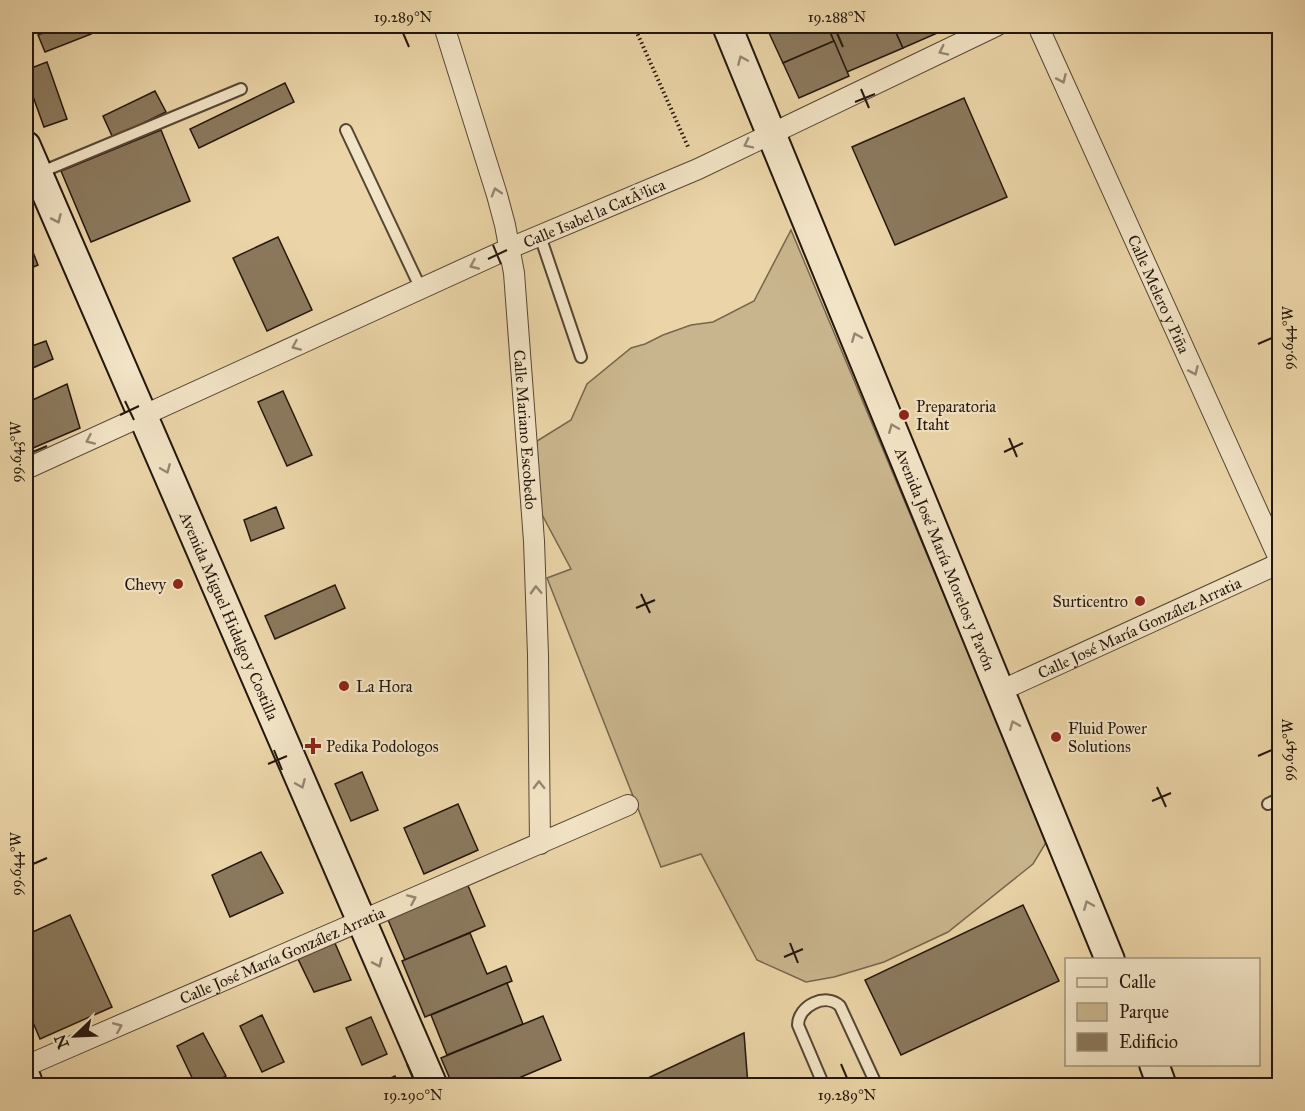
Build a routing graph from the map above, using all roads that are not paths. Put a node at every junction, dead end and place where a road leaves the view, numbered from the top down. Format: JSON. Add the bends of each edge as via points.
{"nodes":[{"id":1,"x":444,"y":26,"type":"edge"},
{"id":2,"x":727,"y":26,"type":"edge"},
{"id":3,"x":996,"y":26,"type":"edge"},
{"id":4,"x":1038,"y":26,"type":"edge"},
{"id":5,"x":241,"y":89,"type":"dead end"},
{"id":6,"x":346,"y":130,"type":"dead end"},
{"id":7,"x":772,"y":133,"type":"junction"},
{"id":8,"x":26,"y":146,"type":"edge"},
{"id":9,"x":38,"y":173,"type":"junction"},
{"id":10,"x":540,"y":236,"type":"junction"},
{"id":11,"x":510,"y":249,"type":"junction"},
{"id":12,"x":421,"y":289,"type":"junction"},
{"id":13,"x":581,"y":357,"type":"dead end"},
{"id":14,"x":143,"y":416,"type":"junction"},
{"id":15,"x":26,"y":469,"type":"edge"},
{"id":16,"x":1280,"y":562,"type":"edge"},
{"id":17,"x":1000,"y":691,"type":"junction"},
{"id":18,"x":1280,"y":798,"type":"edge"},
{"id":19,"x":1268,"y":804,"type":"dead end"},
{"id":20,"x":628,"y":805,"type":"dead end"},
{"id":21,"x":540,"y":844,"type":"junction"},
{"id":22,"x":360,"y":922,"type":"junction"},
{"id":23,"x":1109,"y":958,"type":"edge"},
{"id":24,"x":26,"y":1066,"type":"edge"},
{"id":25,"x":1154,"y":1066,"type":"edge"},
{"id":26,"x":26,"y":1078,"type":"edge"},
{"id":27,"x":29,"y":1086,"type":"edge"},
{"id":28,"x":433,"y":1086,"type":"edge"},
{"id":29,"x":824,"y":1086,"type":"edge"},
{"id":30,"x":877,"y":1086,"type":"edge"},
{"id":31,"x":1162,"y":1086,"type":"edge"}],
"edges":[{"from":11,"to":1,"type":"street","name":"Calle Mariano Escobedo","one_way":true},
{"from":7,"to":2,"type":"main road","name":"Avenida José María Morelos y Pavón","one_way":true},
{"from":3,"to":7,"type":"street","name":"Calle Isabel la CatÃ³lica","one_way":true},
{"from":4,"to":16,"type":"street","name":"Calle Melero y Piña","one_way":true},
{"from":5,"to":9,"type":"lane"},
{"from":6,"to":12,"type":"lane"},
{"from":7,"to":10,"type":"street","name":"Calle Isabel la CatÃ³lica","one_way":true},
{"from":17,"to":7,"type":"main road","name":"Avenida José María Morelos y Pavón","one_way":true},
{"from":8,"to":9,"type":"main road","name":"Avenida Miguel Hidalgo y Costilla"},
{"from":9,"to":14,"type":"main road","name":"Avenida Miguel Hidalgo y Costilla","one_way":true},
{"from":10,"to":11,"type":"street","name":"Calle Isabel la CatÃ³lica"},
{"from":10,"to":13,"type":"lane"},
{"from":11,"to":12,"type":"street","name":"Calle Isabel la CatÃ³lica","one_way":true},
{"from":21,"to":11,"type":"street","name":"Calle Mariano Escobedo","one_way":true,"via":[[534,541]]},
{"from":12,"to":14,"type":"street","name":"Calle Isabel la CatÃ³lica","one_way":true},
{"from":14,"to":15,"type":"street","name":"Calle Isabel la CatÃ³lica","one_way":true},
{"from":14,"to":22,"type":"main road","name":"Avenida Miguel Hidalgo y Costilla","one_way":true},
{"from":16,"to":17,"type":"street","name":"Calle José María González Arratia"},
{"from":23,"to":17,"type":"main road","name":"Avenida José María Morelos y Pavón","one_way":true},
{"from":18,"to":19,"type":"lane"},
{"from":20,"to":21,"type":"street","name":"Calle José María González Arratia"},
{"from":22,"to":21,"type":"street","name":"Calle José María González Arratia","one_way":true},
{"from":24,"to":22,"type":"street","name":"Calle José María González Arratia","one_way":true},
{"from":22,"to":28,"type":"main road","name":"Avenida Miguel Hidalgo y Costilla","one_way":true},
{"from":25,"to":31,"type":"main road"},
{"from":26,"to":27,"type":"main road"},
{"from":29,"to":30,"type":"lane","via":[[798,1024],[804,1010],[823,999],[840,1006]]}]}
